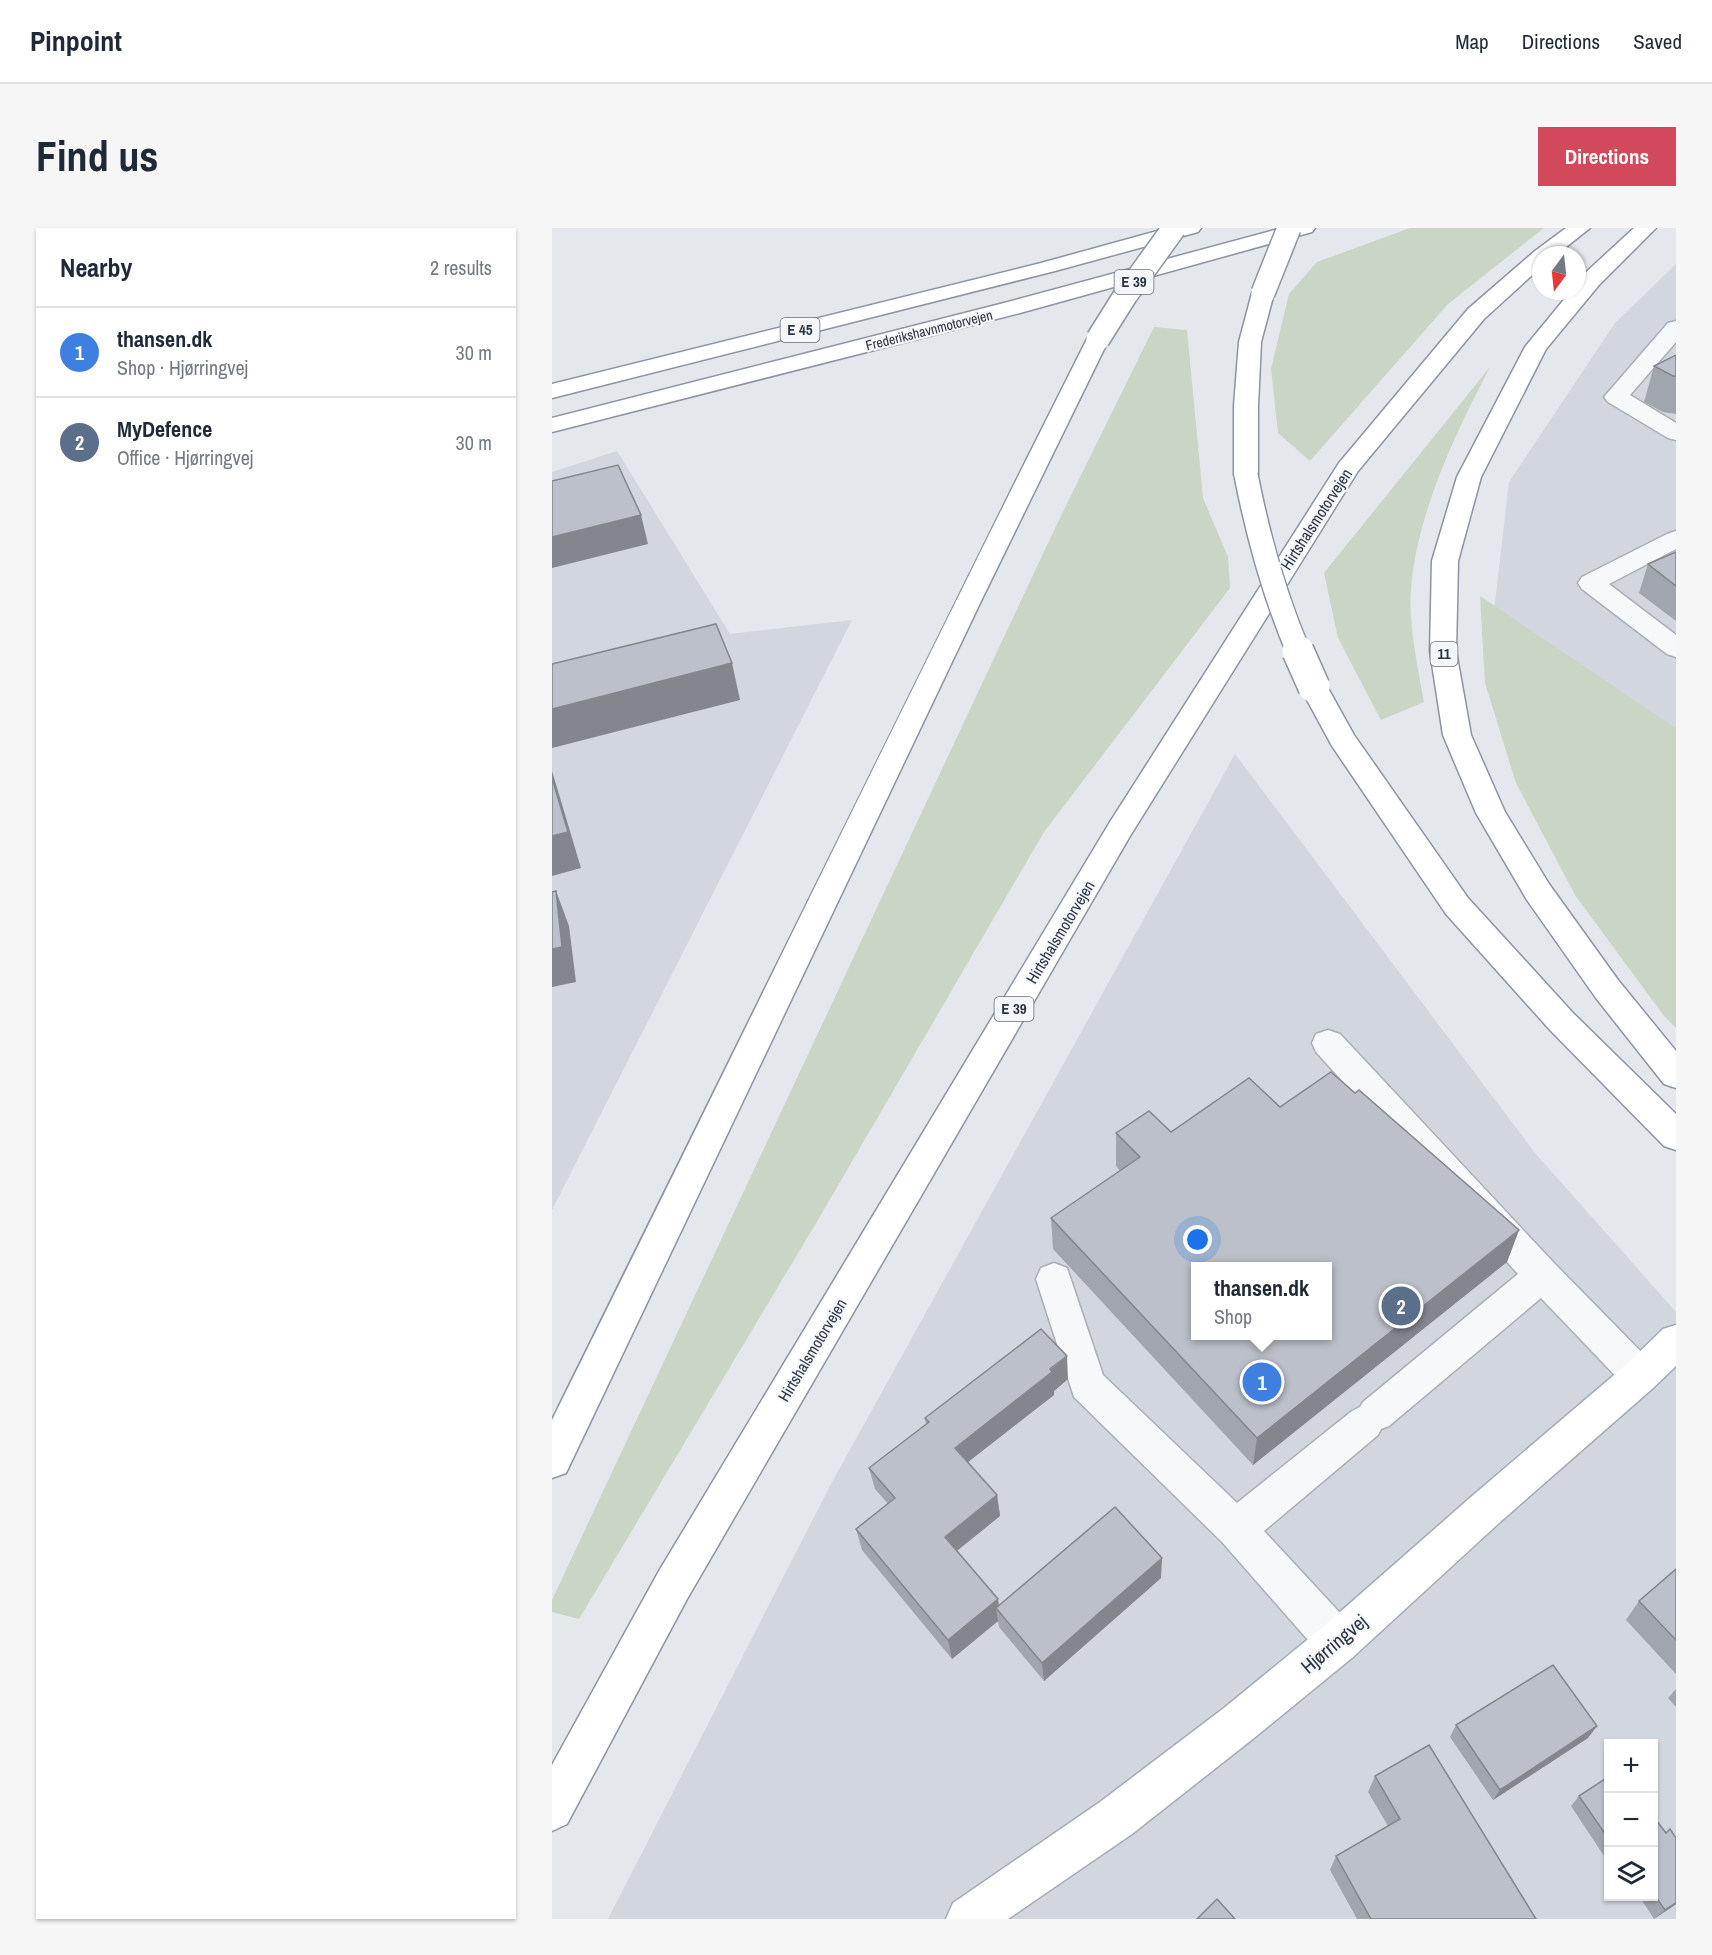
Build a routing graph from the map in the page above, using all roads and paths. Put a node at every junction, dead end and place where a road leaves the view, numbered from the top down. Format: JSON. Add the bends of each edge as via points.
{"nodes":[{"id":1,"x":1174,"y":228,"type":"edge"},
{"id":2,"x":1191,"y":228,"type":"edge"},
{"id":3,"x":1289,"y":228,"type":"edge"},
{"id":4,"x":1305,"y":228,"type":"edge"},
{"id":5,"x":1580,"y":228,"type":"edge"},
{"id":6,"x":1646,"y":228,"type":"edge"},
{"id":7,"x":1556,"y":246,"type":"edge"},
{"id":8,"x":1532,"y":265,"type":"edge"},
{"id":9,"x":1048,"y":267,"type":"junction"},
{"id":10,"x":1012,"y":309,"type":"junction"},
{"id":11,"x":1676,"y":327,"type":"edge"},
{"id":12,"x":552,"y":373,"type":"edge"},
{"id":13,"x":552,"y":391,"type":"edge"},
{"id":14,"x":552,"y":425,"type":"edge"},
{"id":15,"x":1676,"y":433,"type":"edge"},
{"id":16,"x":552,"y":440,"type":"edge"},
{"id":17,"x":1676,"y":539,"type":"edge"},
{"id":18,"x":1676,"y":648,"type":"edge"},
{"id":19,"x":1328,"y":1043,"type":"dead end"},
{"id":20,"x":1676,"y":1075,"type":"edge"},
{"id":21,"x":1676,"y":1136,"type":"edge"},
{"id":22,"x":1544,"y":1274,"type":"junction"},
{"id":23,"x":1054,"y":1279,"type":"dead end"},
{"id":24,"x":1676,"y":1341,"type":"edge"},
{"id":25,"x":1640,"y":1376,"type":"junction"},
{"id":26,"x":552,"y":1460,"type":"edge"},
{"id":27,"x":1236,"y":1529,"type":"junction"},
{"id":28,"x":1338,"y":1642,"type":"junction"},
{"id":29,"x":552,"y":1809,"type":"edge"},
{"id":30,"x":969,"y":1919,"type":"edge"}],
"edges":[{"from":1,"to":26,"type":"main road","number":"E 39","bridge":true,"via":[[1098,339]]},
{"from":2,"to":9,"type":"main road","name":"Frederikshavnmotorvejen","number":"E 45"},
{"from":3,"to":21,"type":"main road","bridge":true,"via":[[1263,293],[1250,342],[1246,406],[1246,476],[1258,534],[1282,613],[1342,739],[1457,906],[1562,1022]]},
{"from":4,"to":10,"type":"main road","name":"Frederikshavnmotorvejen","number":"E 45"},
{"from":5,"to":7,"type":"main road","name":"Hirtshalsmotorvejen","number":"E 39"},
{"from":6,"to":20,"type":"main road","number":"11","via":[[1592,280],[1536,347],[1474,468],[1445,561],[1443,651],[1457,735],[1491,813],[1538,892],[1607,989]]},
{"from":8,"to":29,"type":"main road","name":"Hirtshalsmotorvejen","number":"E 39","via":[[1476,314],[1348,468],[1108,850],[673,1585]]},
{"from":9,"to":12,"type":"main road"},
{"from":9,"to":13,"type":"main road","name":"Frederikshavnmotorvejen","number":"E 45"},
{"from":10,"to":14,"type":"main road","name":"Frederikshavnmotorvejen","number":"E 45"},
{"from":10,"to":16,"type":"main road","via":[[643,418]]},
{"from":11,"to":15,"type":"lane","via":[[1616,397]]},
{"from":17,"to":18,"type":"lane","via":[[1591,583]]},
{"from":19,"to":22,"type":"lane"},
{"from":22,"to":25,"type":"lane"},
{"from":22,"to":27,"type":"lane"},
{"from":23,"to":27,"type":"lane","via":[[1087,1385]]},
{"from":24,"to":25,"type":"main road","name":"Hjørringvej"},
{"from":25,"to":28,"type":"main road","name":"Hjørringvej"},
{"from":27,"to":28,"type":"lane"},
{"from":28,"to":30,"type":"main road","name":"Hjørringvej","via":[[1116,1818]]}]}
